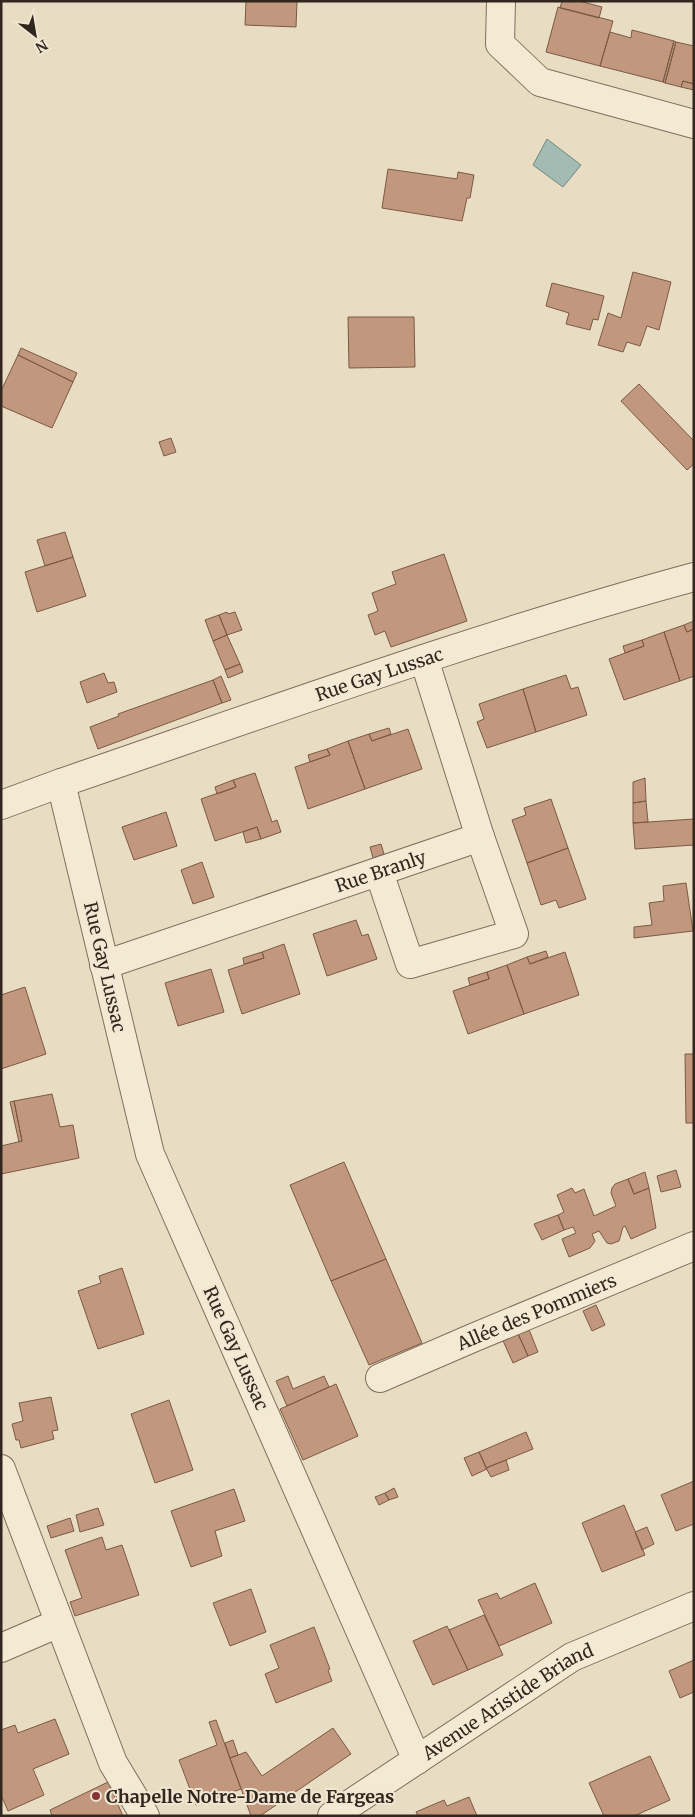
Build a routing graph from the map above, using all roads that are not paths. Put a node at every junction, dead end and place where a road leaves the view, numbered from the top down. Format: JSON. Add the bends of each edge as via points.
{"nodes":[{"id":1,"x":501,"y":1,"type":"edge"},
{"id":2,"x":694,"y":124,"type":"edge"},
{"id":3,"x":694,"y":577,"type":"edge"},
{"id":4,"x":424,"y":659,"type":"junction"},
{"id":5,"x":61,"y":783,"type":"junction"},
{"id":6,"x":1,"y":805,"type":"edge"},
{"id":7,"x":480,"y":837,"type":"junction"},
{"id":8,"x":379,"y":872,"type":"junction"},
{"id":9,"x":104,"y":965,"type":"junction"},
{"id":10,"x":694,"y":1246,"type":"edge"},
{"id":11,"x":380,"y":1378,"type":"dead end"},
{"id":12,"x":1,"y":1469,"type":"edge"},
{"id":13,"x":694,"y":1606,"type":"edge"},
{"id":14,"x":59,"y":1623,"type":"junction"},
{"id":15,"x":1,"y":1648,"type":"edge"},
{"id":16,"x":416,"y":1760,"type":"junction"},
{"id":17,"x":145,"y":1816,"type":"edge"},
{"id":18,"x":332,"y":1816,"type":"edge"}],
"edges":[{"from":1,"to":2,"type":"street","via":[[500,44],[540,82]]},
{"from":3,"to":4,"type":"street","name":"Rue Gay Lussac","via":[[598,603]]},
{"from":4,"to":5,"type":"street","name":"Rue Gay Lussac"},
{"from":4,"to":7,"type":"street"},
{"from":5,"to":6,"type":"street"},
{"from":5,"to":9,"type":"street","name":"Rue Gay Lussac"},
{"from":7,"to":8,"type":"street","name":"Rue Branly"},
{"from":7,"to":8,"type":"street","via":[[514,934],[410,964]]},
{"from":8,"to":9,"type":"street","name":"Rue Branly"},
{"from":9,"to":16,"type":"street","name":"Rue Gay Lussac","via":[[150,1154]]},
{"from":10,"to":11,"type":"street","name":"Allée des Pommiers"},
{"from":12,"to":14,"type":"street"},
{"from":13,"to":16,"type":"street","name":"Avenue Aristide Briand","via":[[572,1657]]},
{"from":14,"to":15,"type":"street"},
{"from":14,"to":17,"type":"street","via":[[113,1763]]},
{"from":16,"to":18,"type":"street","name":"Avenue Aristide Briand"}]}
